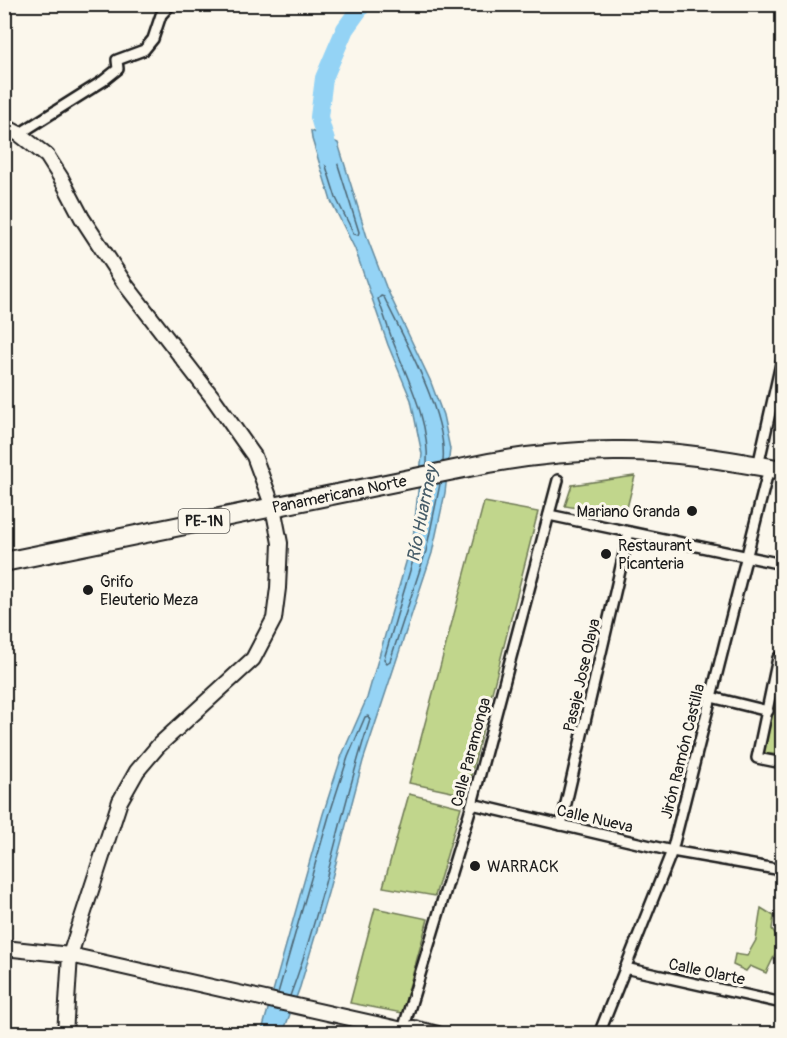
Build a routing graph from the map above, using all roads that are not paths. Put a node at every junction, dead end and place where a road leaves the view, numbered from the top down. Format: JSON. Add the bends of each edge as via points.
{"nodes":[{"id":1,"x":171,"y":4,"type":"edge"},
{"id":2,"x":4,"y":126,"type":"edge"},
{"id":3,"x":19,"y":134,"type":"junction"},
{"id":4,"x":783,"y":359,"type":"edge"},
{"id":5,"x":770,"y":468,"type":"edge"},
{"id":6,"x":558,"y":480,"type":"dead end"},
{"id":7,"x":273,"y":507,"type":"junction"},
{"id":8,"x":549,"y":514,"type":"junction"},
{"id":9,"x":629,"y":532,"type":"junction"},
{"id":10,"x":746,"y":557,"type":"junction"},
{"id":11,"x":4,"y":562,"type":"edge"},
{"id":12,"x":783,"y":564,"type":"edge"},
{"id":13,"x":783,"y":659,"type":"edge"},
{"id":14,"x":711,"y":697,"type":"junction"},
{"id":15,"x":768,"y":711,"type":"junction"},
{"id":16,"x":783,"y":764,"type":"edge"},
{"id":17,"x":472,"y":804,"type":"junction"},
{"id":18,"x":561,"y":825,"type":"junction"},
{"id":19,"x":672,"y":851,"type":"junction"},
{"id":20,"x":783,"y":870,"type":"edge"},
{"id":21,"x":4,"y":948,"type":"edge"},
{"id":22,"x":70,"y":955,"type":"junction"},
{"id":23,"x":625,"y":968,"type":"junction"},
{"id":24,"x":783,"y":1003,"type":"edge"},
{"id":25,"x":369,"y":1028,"type":"edge"},
{"id":26,"x":404,"y":1032,"type":"edge"},
{"id":27,"x":65,"y":1034,"type":"edge"},
{"id":28,"x":438,"y":1034,"type":"edge"},
{"id":29,"x":599,"y":1034,"type":"edge"}],
"edges":[{"from":1,"to":3,"type":"street","via":[[161,15],[153,39],[144,50],[117,60],[118,69],[103,81]]},
{"from":2,"to":3,"type":"street"},
{"from":3,"to":7,"type":"street","via":[[47,156],[125,284],[254,456]]},
{"from":4,"to":5,"type":"street","name":"Jirón Ramón Castilla"},
{"from":5,"to":7,"type":"highway","name":"Panamericana Norte","number":"PE-1N","via":[[671,453],[615,451],[535,456]]},
{"from":5,"to":10,"type":"street","name":"Jirón Ramón Castilla"},
{"from":6,"to":8,"type":"street","name":"Calle Paramonga"},
{"from":7,"to":11,"type":"highway","name":"Panamericana Norte","number":"PE-1N"},
{"from":7,"to":22,"type":"street","via":[[280,543],[274,619],[253,659],[159,745],[137,771],[120,801]]},
{"from":8,"to":9,"type":"street"},
{"from":8,"to":17,"type":"street","name":"Calle Paramonga"},
{"from":9,"to":10,"type":"street"},
{"from":9,"to":18,"type":"street","name":"Pasaje Jose Olaya"},
{"from":10,"to":12,"type":"street"},
{"from":10,"to":14,"type":"street","name":"Jirón Ramón Castilla"},
{"from":13,"to":15,"type":"street","via":[[778,658]]},
{"from":14,"to":15,"type":"street"},
{"from":14,"to":19,"type":"street","name":"Jirón Ramón Castilla"},
{"from":15,"to":16,"type":"street","via":[[757,758]]},
{"from":17,"to":18,"type":"street","name":"Calle Nueva"},
{"from":17,"to":26,"type":"street","name":"Calle Paramonga"},
{"from":18,"to":19,"type":"street","name":"Calle Nueva"},
{"from":19,"to":20,"type":"street","name":"Calle Nueva"},
{"from":19,"to":23,"type":"street","name":"Jirón Ramón Castilla"},
{"from":21,"to":22,"type":"street"},
{"from":22,"to":25,"type":"street","via":[[262,997]]},
{"from":22,"to":27,"type":"street"},
{"from":23,"to":24,"type":"street","name":"Calle Olarte"},
{"from":23,"to":29,"type":"street","name":"Jirón Ramón Castilla"},
{"from":25,"to":26,"type":"street"},
{"from":26,"to":28,"type":"street","via":[[414,1028]]}]}
